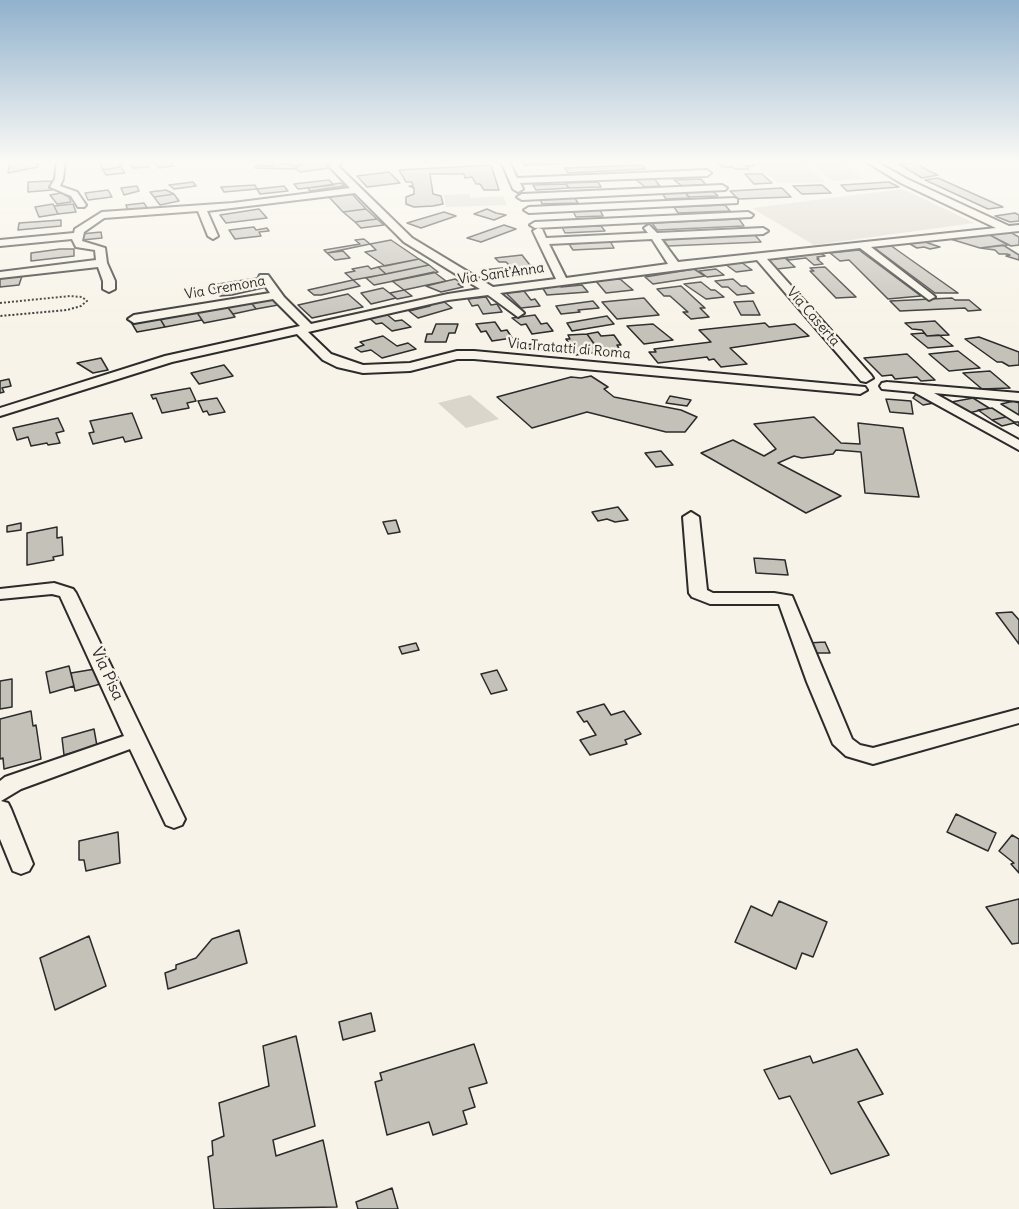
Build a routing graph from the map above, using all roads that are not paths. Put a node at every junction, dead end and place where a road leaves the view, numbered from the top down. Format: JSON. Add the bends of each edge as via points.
{"nodes":[{"id":1,"x":99,"y":217,"type":"edge"},
{"id":2,"x":205,"y":217,"type":"edge"},
{"id":3,"x":385,"y":217,"type":"edge"},
{"id":4,"x":531,"y":217,"type":"edge"},
{"id":5,"x":641,"y":217,"type":"edge"},
{"id":6,"x":697,"y":217,"type":"edge"},
{"id":7,"x":750,"y":217,"type":"edge"},
{"id":8,"x":982,"y":217,"type":"edge"},
{"id":9,"x":643,"y":220,"type":"junction"},
{"id":10,"x":535,"y":225,"type":"junction"},
{"id":11,"x":1019,"y":228,"type":"edge"},
{"id":12,"x":1007,"y":229,"type":"junction"},
{"id":13,"x":77,"y":236,"type":"junction"},
{"id":14,"x":213,"y":236,"type":"dead end"},
{"id":15,"x":654,"y":236,"type":"junction"},
{"id":16,"x":543,"y":241,"type":"junction"},
{"id":17,"x":774,"y":242,"type":"junction"},
{"id":18,"x":0,"y":243,"type":"edge"},
{"id":19,"x":863,"y":246,"type":"junction"},
{"id":20,"x":759,"y":256,"type":"junction"},
{"id":21,"x":102,"y":263,"type":"junction"},
{"id":22,"x":675,"y":266,"type":"junction"},
{"id":23,"x":0,"y":275,"type":"edge"},
{"id":24,"x":264,"y":277,"type":"dead end"},
{"id":25,"x":562,"y":280,"type":"junction"},
{"id":26,"x":109,"y":289,"type":"dead end"},
{"id":27,"x":489,"y":290,"type":"junction"},
{"id":28,"x":279,"y":296,"type":"junction"},
{"id":29,"x":929,"y":297,"type":"dead end"},
{"id":30,"x":518,"y":313,"type":"dead end"},
{"id":31,"x":134,"y":319,"type":"dead end"},
{"id":32,"x":304,"y":329,"type":"junction"},
{"id":33,"x":859,"y":385,"type":"junction"},
{"id":34,"x":915,"y":388,"type":"junction"},
{"id":35,"x":1019,"y":397,"type":"edge"},
{"id":36,"x":0,"y":412,"type":"edge"},
{"id":37,"x":1019,"y":446,"type":"edge"},
{"id":38,"x":691,"y":518,"type":"dead end"},
{"id":39,"x":0,"y":594,"type":"edge"},
{"id":40,"x":1019,"y":716,"type":"edge"},
{"id":41,"x":137,"y":740,"type":"junction"},
{"id":42,"x":0,"y":793,"type":"edge"},
{"id":43,"x":0,"y":809,"type":"edge"},
{"id":44,"x":174,"y":819,"type":"dead end"},
{"id":45,"x":21,"y":864,"type":"dead end"}],
"edges":[{"from":1,"to":13,"type":"street"},
{"from":2,"to":14,"type":"street"},
{"from":3,"to":27,"type":"street","via":[[408,240]]},
{"from":4,"to":10,"type":"street"},
{"from":5,"to":9,"type":"street"},
{"from":6,"to":9,"type":"street"},
{"from":7,"to":17,"type":"street"},
{"from":8,"to":12,"type":"street"},
{"from":9,"to":10,"type":"street"},
{"from":9,"to":15,"type":"street"},
{"from":10,"to":16,"type":"street"},
{"from":11,"to":12,"type":"street","name":"Via Sant'Anna"},
{"from":12,"to":19,"type":"street","name":"Via Sant'Anna"},
{"from":13,"to":18,"type":"street"},
{"from":13,"to":21,"type":"street","via":[[78,244],[100,248]]},
{"from":15,"to":16,"type":"street"},
{"from":15,"to":17,"type":"street"},
{"from":15,"to":22,"type":"street"},
{"from":16,"to":25,"type":"street"},
{"from":17,"to":19,"type":"street","name":"Via Sant'Anna"},
{"from":17,"to":20,"type":"street","name":"Via Sant'Anna"},
{"from":19,"to":29,"type":"street"},
{"from":20,"to":22,"type":"street","name":"Via Sant'Anna"},
{"from":20,"to":33,"type":"street","name":"Via Caserta"},
{"from":21,"to":23,"type":"street"},
{"from":21,"to":26,"type":"street"},
{"from":22,"to":25,"type":"street","name":"Via Sant'Anna"},
{"from":24,"to":28,"type":"street"},
{"from":25,"to":27,"type":"street","name":"Via Sant'Anna"},
{"from":27,"to":30,"type":"street"},
{"from":27,"to":32,"type":"street","name":"Via Sant'Anna"},
{"from":28,"to":31,"type":"street","name":"Via Cremona"},
{"from":28,"to":32,"type":"street","name":"Via Cremona"},
{"from":32,"to":33,"type":"street","name":"Via Tratatti di Roma","via":[[327,357],[363,369],[410,367],[457,355],[474,355]]},
{"from":32,"to":36,"type":"street","name":"Via Sant'Anna","via":[[169,359]]},
{"from":33,"to":34,"type":"street","name":"Via Tratatti di Roma","via":[[879,393],[887,386]]},
{"from":34,"to":35,"type":"street"},
{"from":34,"to":37,"type":"street"},
{"from":38,"to":40,"type":"street","via":[[698,593],[710,599],[786,600],[844,744],[853,751],[873,756]]},
{"from":39,"to":41,"type":"street","name":"Via Pisa","via":[[54,588],[67,593]]},
{"from":41,"to":42,"type":"street","via":[[13,783]]},
{"from":41,"to":44,"type":"street","name":"Via Pisa"},
{"from":43,"to":45,"type":"street"}]}
